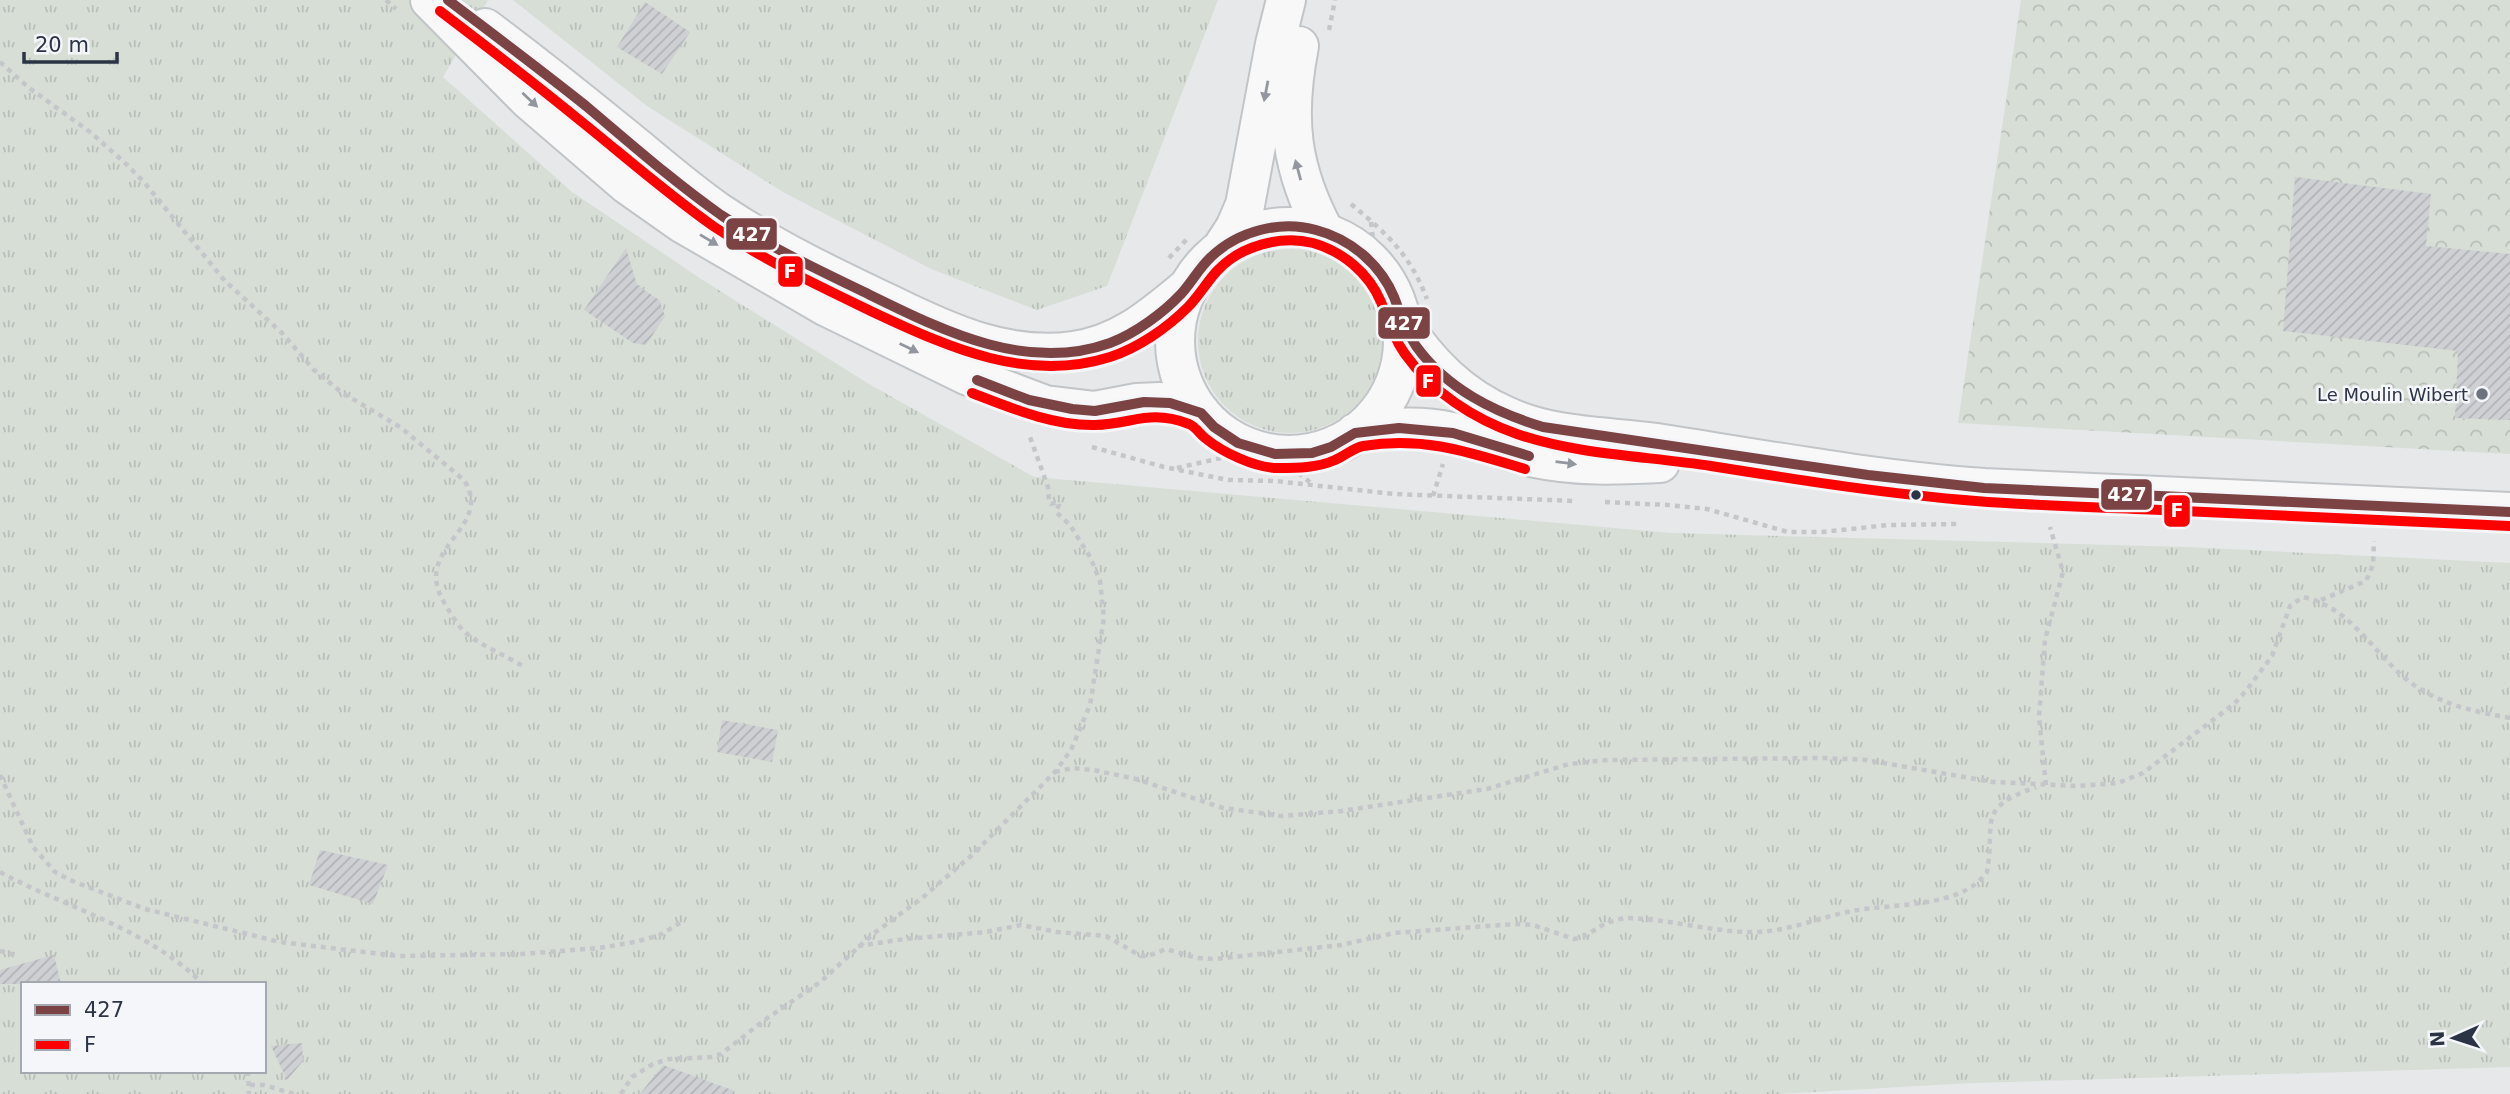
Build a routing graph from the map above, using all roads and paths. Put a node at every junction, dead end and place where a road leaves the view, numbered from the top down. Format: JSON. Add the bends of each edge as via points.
{"nodes":[{"id":1,"x":430,"y":0,"type":"edge"},
{"id":2,"x":448,"y":0,"type":"edge"},
{"id":3,"x":1286,"y":0,"type":"edge"},
{"id":4,"x":1307,"y":0,"type":"edge"},
{"id":5,"x":0,"y":62,"type":"edge"},
{"id":6,"x":1344,"y":198,"type":"dead end"},
{"id":7,"x":1371,"y":221,"type":"junction"},
{"id":8,"x":1325,"y":233,"type":"junction"},
{"id":9,"x":1206,"y":242,"type":"junction"},
{"id":10,"x":1376,"y":267,"type":"junction"},
{"id":11,"x":1175,"y":276,"type":"junction"},
{"id":12,"x":1416,"y":315,"type":"junction"},
{"id":13,"x":1201,"y":414,"type":"junction"},
{"id":14,"x":1355,"y":433,"type":"junction"},
{"id":15,"x":1031,"y":442,"type":"dead end"},
{"id":16,"x":1089,"y":446,"type":"dead end"},
{"id":17,"x":1265,"y":452,"type":"junction"},
{"id":18,"x":1756,"y":459,"type":"junction"},
{"id":19,"x":1173,"y":469,"type":"junction"},
{"id":20,"x":1314,"y":486,"type":"junction"},
{"id":21,"x":1585,"y":502,"type":"dead end"},
{"id":22,"x":1599,"y":502,"type":"dead end"},
{"id":23,"x":2510,"y":512,"type":"edge"},
{"id":24,"x":1960,"y":524,"type":"dead end"},
{"id":25,"x":2037,"y":527,"type":"dead end"},
{"id":26,"x":2050,"y":527,"type":"junction"},
{"id":27,"x":2061,"y":528,"type":"dead end"},
{"id":28,"x":2361,"y":540,"type":"dead end"},
{"id":29,"x":2374,"y":541,"type":"junction"},
{"id":30,"x":2388,"y":542,"type":"dead end"},
{"id":31,"x":2320,"y":601,"type":"junction"},
{"id":32,"x":523,"y":666,"type":"dead end"},
{"id":33,"x":2510,"y":718,"type":"edge"},
{"id":34,"x":1055,"y":772,"type":"junction"},
{"id":35,"x":0,"y":775,"type":"edge"},
{"id":36,"x":2046,"y":785,"type":"junction"},
{"id":37,"x":0,"y":872,"type":"edge"},
{"id":38,"x":680,"y":923,"type":"dead end"},
{"id":39,"x":858,"y":946,"type":"junction"},
{"id":40,"x":0,"y":951,"type":"edge"},
{"id":41,"x":19,"y":956,"type":"dead end"},
{"id":42,"x":202,"y":982,"type":"edge"},
{"id":43,"x":248,"y":1073,"type":"edge"},
{"id":44,"x":250,"y":1085,"type":"junction"},
{"id":45,"x":249,"y":1094,"type":"edge"},
{"id":46,"x":294,"y":1094,"type":"edge"},
{"id":47,"x":621,"y":1094,"type":"edge"}],
"edges":[{"from":1,"to":13,"type":"main road","one_way":true,"via":[[528,99],[628,185],[681,223],[827,307],[966,375],[1045,405],[1096,411],[1160,402]]},
{"from":2,"to":11,"type":"main road","via":[[725,217],[801,262],[946,331],[1010,350],[1074,351],[1107,344],[1132,331]]},
{"from":3,"to":9,"type":"main road","one_way":true,"via":[[1247,198],[1240,217]]},
{"from":8,"to":4,"type":"main road","one_way":true,"via":[[1304,189],[1292,134],[1294,69]]},
{"from":5,"to":32,"type":"path","via":[[124,162],[225,281],[282,333],[314,370],[400,427],[464,480],[472,507],[437,564],[435,584],[465,633]]},
{"from":6,"to":7,"type":"path"},
{"from":7,"to":10,"type":"path"},
{"from":7,"to":12,"type":"path","via":[[1404,254],[1421,284]]},
{"from":8,"to":9,"type":"main road","via":[[1277,227]]},
{"from":8,"to":10,"type":"main road","via":[[1353,246]]},
{"from":9,"to":11,"type":"path"},
{"from":9,"to":11,"type":"main road","via":[[1205,263]]},
{"from":10,"to":12,"type":"main road","via":[[1392,293]]},
{"from":11,"to":13,"type":"main road","via":[[1175,353],[1186,390]]},
{"from":12,"to":14,"type":"main road","via":[[1392,389],[1373,418]]},
{"from":12,"to":18,"type":"main road","via":[[1420,351],[1465,393],[1509,418],[1544,429]]},
{"from":13,"to":17,"type":"main road","via":[[1230,439]]},
{"from":14,"to":17,"type":"main road","via":[[1312,453]]},
{"from":14,"to":18,"type":"main road","one_way":true,"via":[[1437,430],[1573,464]]},
{"from":15,"to":34,"type":"path","via":[[1049,501],[1058,502],[1056,512],[1090,557],[1104,599],[1103,637],[1090,705],[1071,750]]},
{"from":16,"to":19,"type":"path"},
{"from":17,"to":19,"type":"path"},
{"from":17,"to":20,"type":"path"},
{"from":18,"to":23,"type":"main road","via":[[1974,488]]},
{"from":19,"to":20,"type":"path","via":[[1228,480]]},
{"from":20,"to":21,"type":"path","via":[[1394,495]]},
{"from":22,"to":24,"type":"path","via":[[1707,509],[1788,532]]},
{"from":25,"to":26,"type":"path"},
{"from":26,"to":27,"type":"path"},
{"from":26,"to":36,"type":"path","via":[[2063,572],[2045,640],[2039,718]]},
{"from":28,"to":29,"type":"path"},
{"from":29,"to":30,"type":"path"},
{"from":29,"to":31,"type":"path","via":[[2373,565],[2366,581]]},
{"from":31,"to":33,"type":"path","via":[[2352,622],[2404,678],[2423,691],[2455,707]]},
{"from":31,"to":36,"type":"path","via":[[2303,597],[2290,606],[2272,656],[2246,691],[2161,761],[2118,783]]},
{"from":34,"to":36,"type":"path","via":[[1093,770],[1223,808],[1282,816],[1487,789],[1569,764],[1608,760],[1866,760],[1993,782]]},
{"from":34,"to":39,"type":"path","via":[[972,855]]},
{"from":35,"to":38,"type":"path","via":[[33,847],[55,872],[145,909],[280,942],[398,956],[522,954],[635,942]]},
{"from":36,"to":39,"type":"path","via":[[2004,800],[1997,807],[1990,820],[1987,872],[1975,885],[1925,902],[1854,910],[1760,932],[1624,918],[1574,939],[1533,925],[1514,924],[1394,933],[1341,945],[1216,959],[1166,949],[1141,956],[1106,936],[1021,925]]},
{"from":37,"to":42,"type":"path","via":[[145,941]]},
{"from":39,"to":47,"type":"path","via":[[819,983],[721,1054],[653,1063],[632,1077]]},
{"from":40,"to":41,"type":"path"},
{"from":43,"to":44,"type":"path"},
{"from":44,"to":45,"type":"path"},
{"from":44,"to":46,"type":"path"}]}
